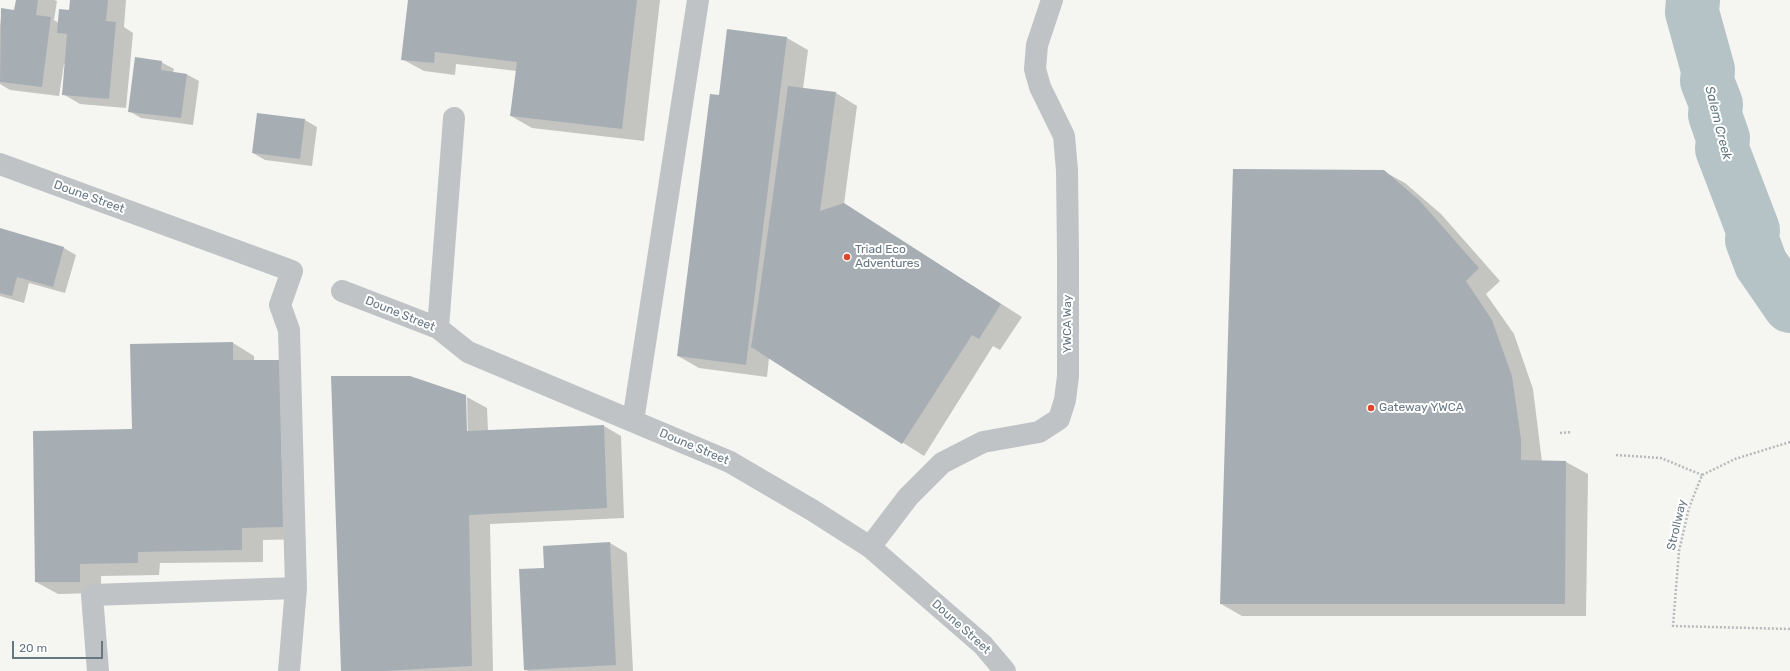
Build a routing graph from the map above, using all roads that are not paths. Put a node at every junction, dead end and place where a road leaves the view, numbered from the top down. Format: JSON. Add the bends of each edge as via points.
{"nodes":[{"id":1,"x":698,"y":0,"type":"edge"},
{"id":2,"x":1052,"y":0,"type":"edge"},
{"id":3,"x":454,"y":118,"type":"dead end"},
{"id":4,"x":0,"y":164,"type":"edge"},
{"id":5,"x":342,"y":291,"type":"dead end"},
{"id":6,"x":438,"y":328,"type":"junction"},
{"id":7,"x":633,"y":421,"type":"junction"},
{"id":8,"x":870,"y":547,"type":"junction"},
{"id":9,"x":296,"y":588,"type":"junction"},
{"id":10,"x":98,"y":671,"type":"edge"},
{"id":11,"x":289,"y":671,"type":"edge"},
{"id":12,"x":1005,"y":671,"type":"edge"}],
"edges":[{"from":1,"to":7,"type":"street"},
{"from":2,"to":8,"type":"street","name":"YWCA Way","via":[[1037,45],[1035,69],[1040,87],[1064,136],[1067,170],[1068,376],[1059,419],[1039,432],[983,442],[942,463],[908,497]]},
{"from":3,"to":6,"type":"street"},
{"from":4,"to":9,"type":"street","name":"Doune Street","via":[[292,270],[280,304],[289,330]]},
{"from":5,"to":6,"type":"street","name":"Doune Street"},
{"from":6,"to":7,"type":"street","name":"Doune Street","via":[[468,352]]},
{"from":7,"to":8,"type":"street","name":"Doune Street","via":[[730,462]]},
{"from":8,"to":12,"type":"street","name":"Doune Street","via":[[983,644]]},
{"from":9,"to":10,"type":"street","via":[[92,595]]},
{"from":9,"to":11,"type":"street"}]}
